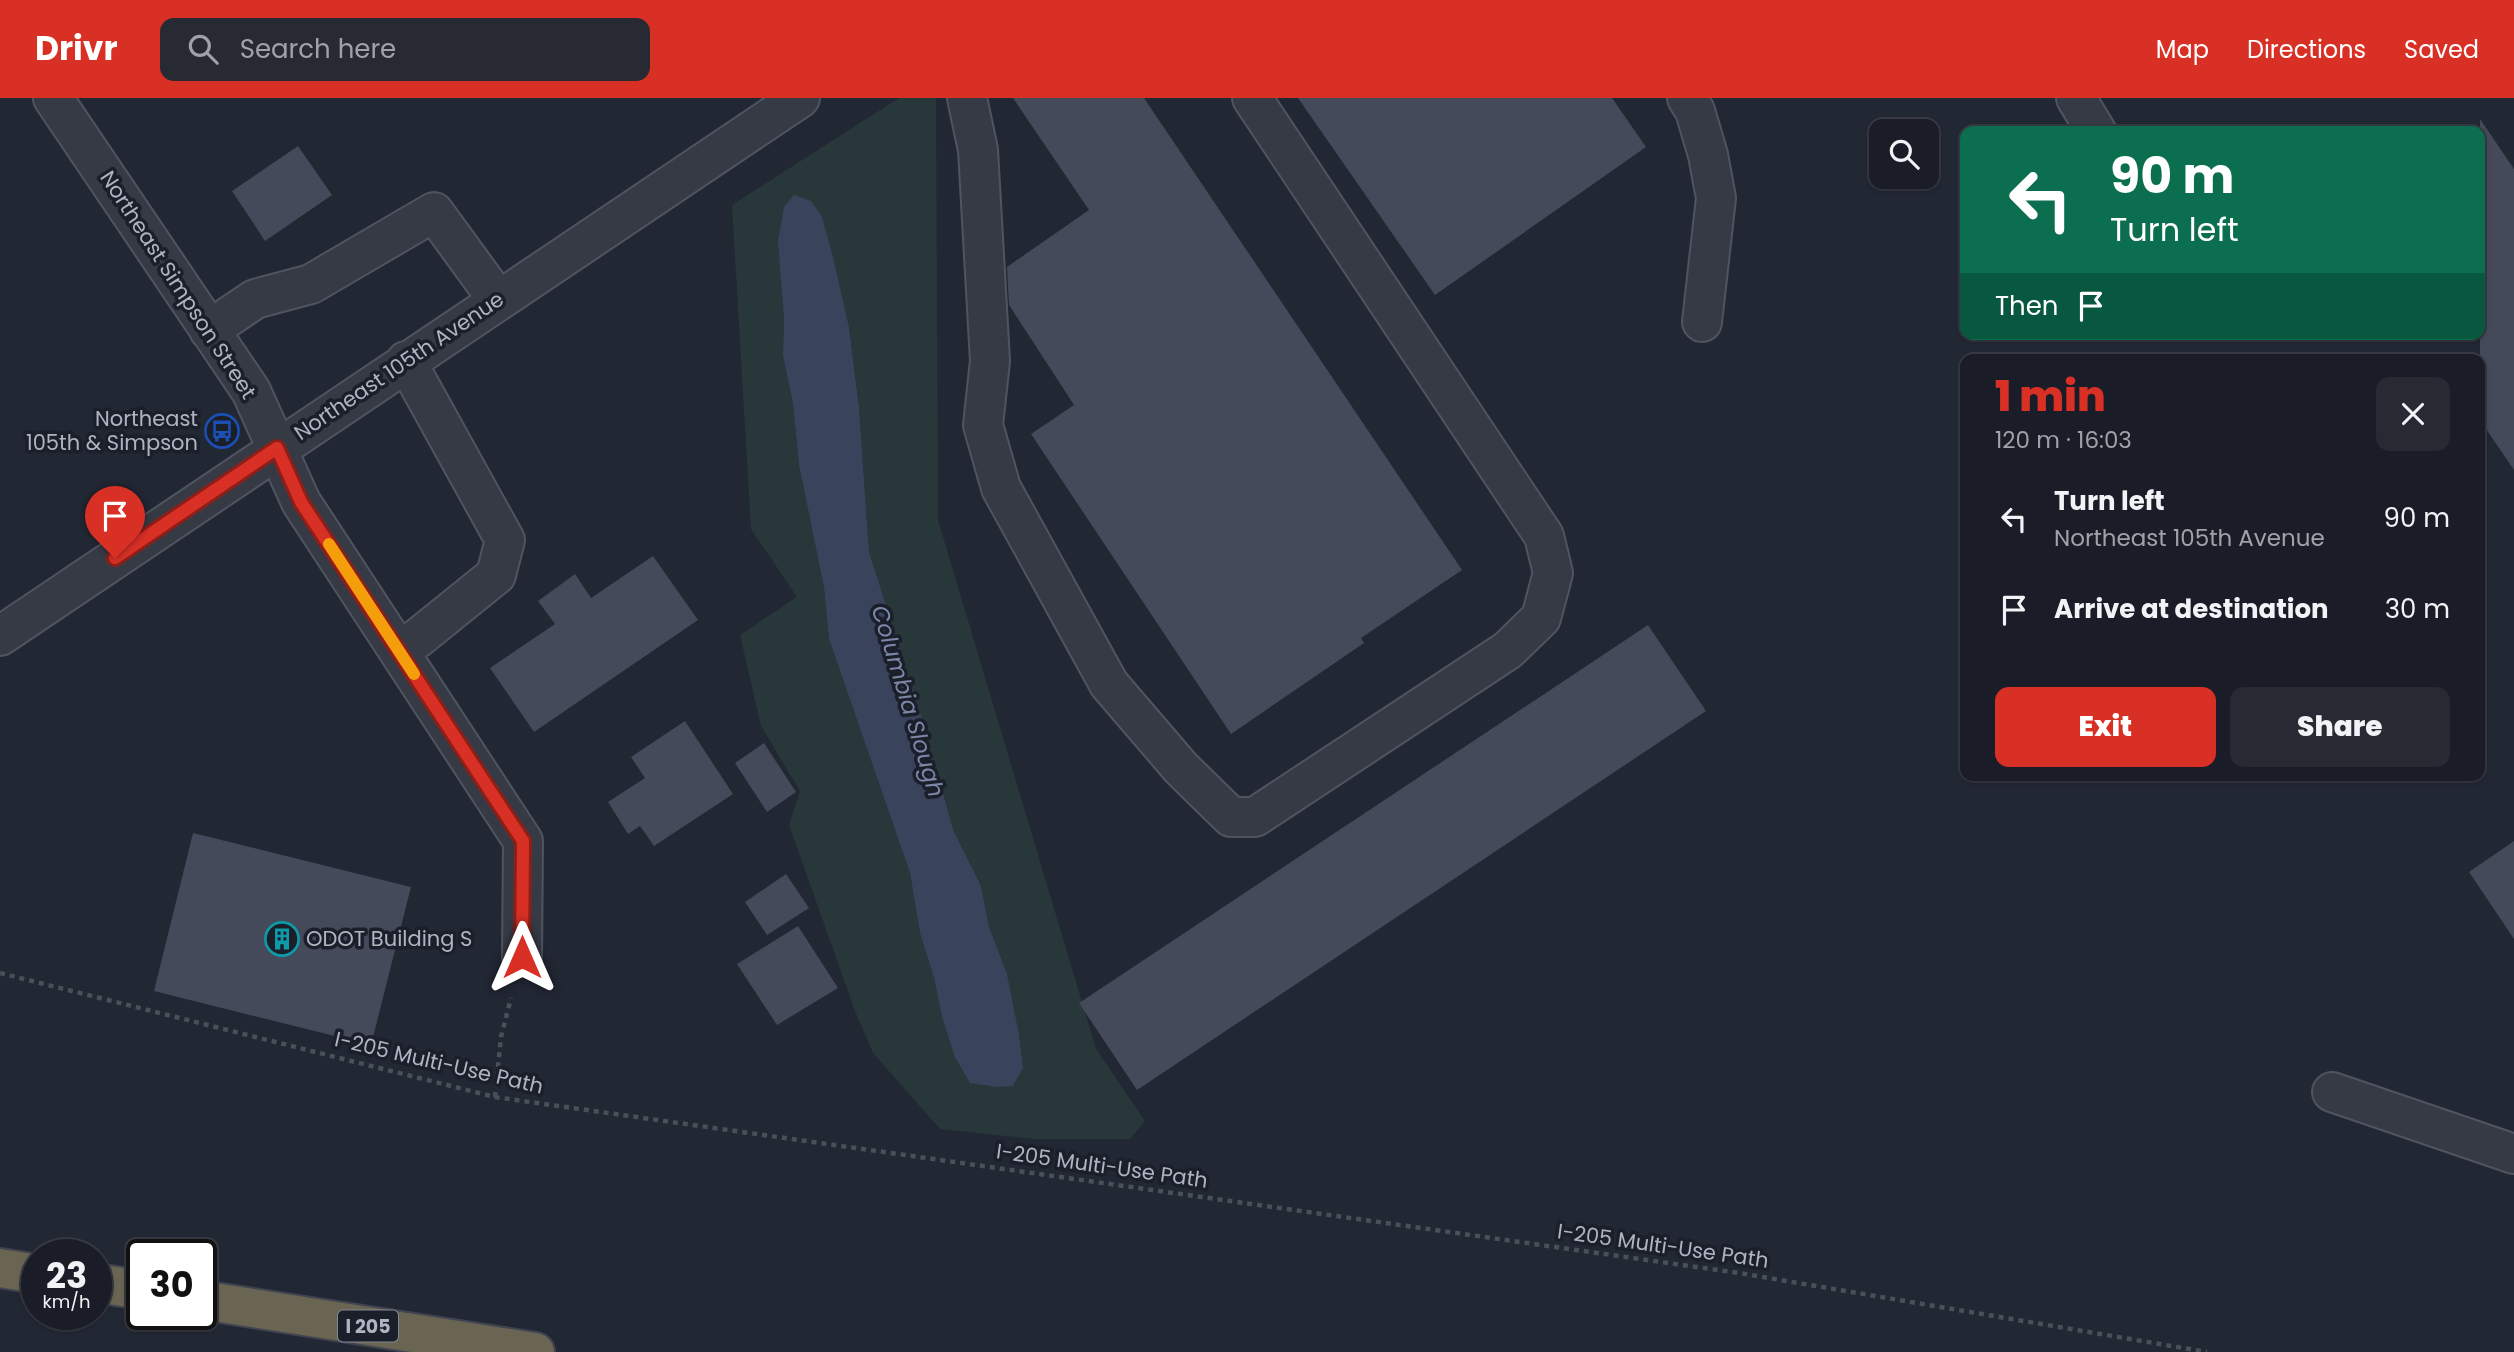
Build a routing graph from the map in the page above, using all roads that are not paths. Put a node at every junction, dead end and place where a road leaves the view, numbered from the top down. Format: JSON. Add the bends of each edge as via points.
{"nodes":[{"id":1,"x":53,"y":98,"type":"edge"},
{"id":2,"x":800,"y":98,"type":"edge"},
{"id":3,"x":968,"y":98,"type":"edge"},
{"id":4,"x":1252,"y":98,"type":"edge"},
{"id":5,"x":2076,"y":98,"type":"edge"},
{"id":6,"x":1695,"y":102,"type":"edge"},
{"id":7,"x":2093,"y":126,"type":"edge"},
{"id":8,"x":498,"y":300,"type":"junction"},
{"id":9,"x":1702,"y":322,"type":"dead end"},
{"id":10,"x":209,"y":330,"type":"junction"},
{"id":11,"x":406,"y":361,"type":"junction"},
{"id":12,"x":277,"y":448,"type":"junction"},
{"id":13,"x":0,"y":636,"type":"edge"},
{"id":14,"x":398,"y":650,"type":"junction"},
{"id":15,"x":522,"y":957,"type":"road end"},
{"id":16,"x":2332,"y":1092,"type":"dead end"},
{"id":17,"x":2514,"y":1154,"type":"edge"},
{"id":18,"x":0,"y":1268,"type":"edge"},
{"id":19,"x":21,"y":1271,"type":"edge"},
{"id":20,"x":217,"y":1302,"type":"edge"},
{"id":21,"x":535,"y":1352,"type":"edge"}],
"edges":[{"from":1,"to":10,"type":"street","name":"Northeast Simpson Street"},
{"from":2,"to":8,"type":"street","name":"Northeast 105th Avenue"},
{"from":3,"to":4,"type":"street","via":[[978,150],[990,361],[983,425],[1000,488],[1109,684],[1181,768],[1231,817],[1255,817],[1508,650],[1541,618],[1553,573],[1544,536]]},
{"from":5,"to":7,"type":"street"},
{"from":6,"to":9,"type":"street","via":[[1716,198]]},
{"from":8,"to":10,"type":"street","via":[[434,212],[311,284],[256,299]]},
{"from":8,"to":11,"type":"street","name":"Northeast 105th Avenue"},
{"from":10,"to":12,"type":"street","name":"Northeast Simpson Street","via":[[251,391]]},
{"from":11,"to":12,"type":"street","name":"Northeast 105th Avenue"},
{"from":11,"to":14,"type":"street","via":[[505,540],[496,575]]},
{"from":12,"to":13,"type":"street","name":"Northeast 105th Avenue"},
{"from":12,"to":14,"type":"street","name":"Northeast Simpson Street","via":[[301,502]]},
{"from":14,"to":15,"type":"street","name":"Northeast Simpson Street","via":[[523,841]]},
{"from":16,"to":17,"type":"street"},
{"from":18,"to":19,"type":"highway"},
{"from":20,"to":21,"type":"highway","number":"I 205"}]}
